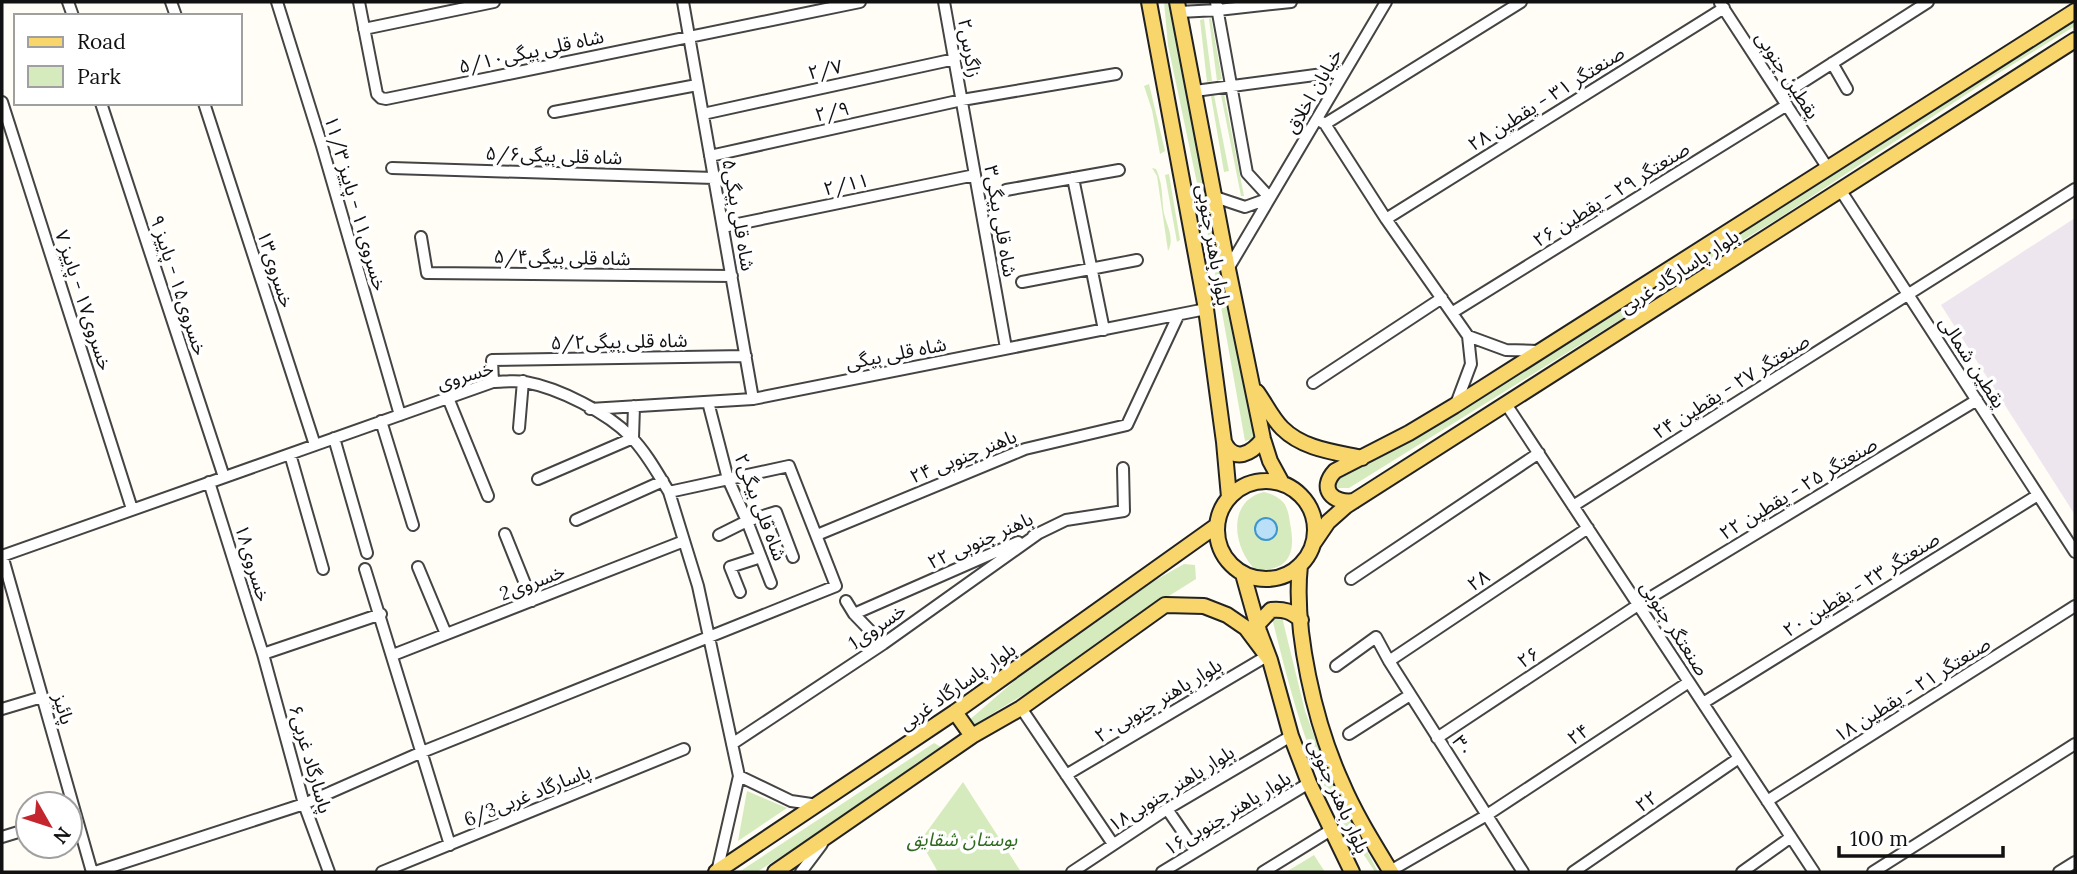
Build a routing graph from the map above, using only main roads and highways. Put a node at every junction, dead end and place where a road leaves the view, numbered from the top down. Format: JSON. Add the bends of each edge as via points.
{"nodes":[{"id":1,"x":1149,"y":2,"type":"edge"},
{"id":2,"x":1178,"y":7,"type":"edge"},
{"id":3,"x":2075,"y":11,"type":"edge"},
{"id":4,"x":2075,"y":40,"type":"edge"},
{"id":5,"x":1642,"y":285,"type":"junction"},
{"id":6,"x":1656,"y":308,"type":"junction"},
{"id":7,"x":1252,"y":384,"type":"junction"},
{"id":8,"x":1264,"y":439,"type":"junction"},
{"id":9,"x":1224,"y":442,"type":"junction"},
{"id":10,"x":1362,"y":458,"type":"junction"},
{"id":11,"x":1282,"y":483,"type":"junction"},
{"id":12,"x":1229,"y":497,"type":"junction"},
{"id":13,"x":1354,"y":501,"type":"junction"},
{"id":14,"x":1216,"y":526,"type":"junction"},
{"id":15,"x":1313,"y":544,"type":"junction"},
{"id":16,"x":1300,"y":565,"type":"junction"},
{"id":17,"x":1243,"y":574,"type":"junction"},
{"id":18,"x":1301,"y":620,"type":"junction"},
{"id":19,"x":1258,"y":625,"type":"junction"},
{"id":20,"x":1269,"y":658,"type":"junction"},
{"id":21,"x":954,"y":712,"type":"junction"},
{"id":22,"x":972,"y":736,"type":"junction"},
{"id":23,"x":717,"y":872,"type":"edge"},
{"id":24,"x":775,"y":872,"type":"edge"},
{"id":25,"x":1352,"y":872,"type":"edge"},
{"id":26,"x":1390,"y":872,"type":"edge"}],
"edges":[{"from":1,"to":9,"type":"main road","name":"بلوار باهنر جنوبی","via":[[1206,309]]},
{"from":2,"to":7,"type":"main road","name":"بلوار باهنر جنوبی"},
{"from":3,"to":5,"type":"main road","name":"بلوار پاسارگاد غربی"},
{"from":4,"to":6,"type":"main road","name":"بلوار پاسارگاد غربی"},
{"from":5,"to":6,"type":"main road"},
{"from":5,"to":10,"type":"main road","name":"بلوار پاسارگاد غربی"},
{"from":6,"to":13,"type":"main road","name":"بلوار پاسارگاد غربی"},
{"from":7,"to":8,"type":"main road","name":"بلوار باهنر جنوبی"},
{"from":7,"to":10,"type":"main road","via":[[1280,427],[1299,441]]},
{"from":8,"to":9,"type":"main road","via":[[1243,455],[1235,454]]},
{"from":8,"to":11,"type":"main road","name":"بلوار باهنر جنوبی"},
{"from":9,"to":12,"type":"main road","name":"بلوار باهنر جنوبی"},
{"from":10,"to":13,"type":"main road","name":"بلوار پاسارگاد غربی","via":[[1335,471],[1327,484],[1334,499]]},
{"from":11,"to":12,"type":"main road","via":[[1252,482]]},
{"from":11,"to":15,"type":"main road","via":[[1308,504],[1315,531]]},
{"from":12,"to":14,"type":"main road"},
{"from":13,"to":15,"type":"main road","name":"بلوار پاسارگاد غربی","via":[[1328,522]]},
{"from":14,"to":17,"type":"main road","via":[[1222,554]]},
{"from":14,"to":21,"type":"main road","name":"بلوار پاسارگاد غربی"},
{"from":15,"to":16,"type":"main road"},
{"from":16,"to":17,"type":"main road","via":[[1279,578]]},
{"from":16,"to":18,"type":"main road","name":"بلوار باهنر جنوبی"},
{"from":17,"to":19,"type":"main road","name":"بلوار باهنر جنوبی"},
{"from":18,"to":19,"type":"main road","via":[[1292,612],[1271,610]]},
{"from":18,"to":26,"type":"main road","name":"بلوار باهنر جنوبی","via":[[1316,711],[1342,784]]},
{"from":19,"to":20,"type":"main road","name":"بلوار باهنر جنوبی"},
{"from":20,"to":22,"type":"main road","via":[[1246,628],[1227,615],[1204,606],[1165,605],[1021,708]]},
{"from":20,"to":25,"type":"main road","name":"بلوار باهنر جنوبی","via":[[1309,783]]},
{"from":21,"to":22,"type":"main road"},
{"from":21,"to":23,"type":"main road","name":"بلوار پاسارگاد غربی"},
{"from":22,"to":24,"type":"main road"}]}
